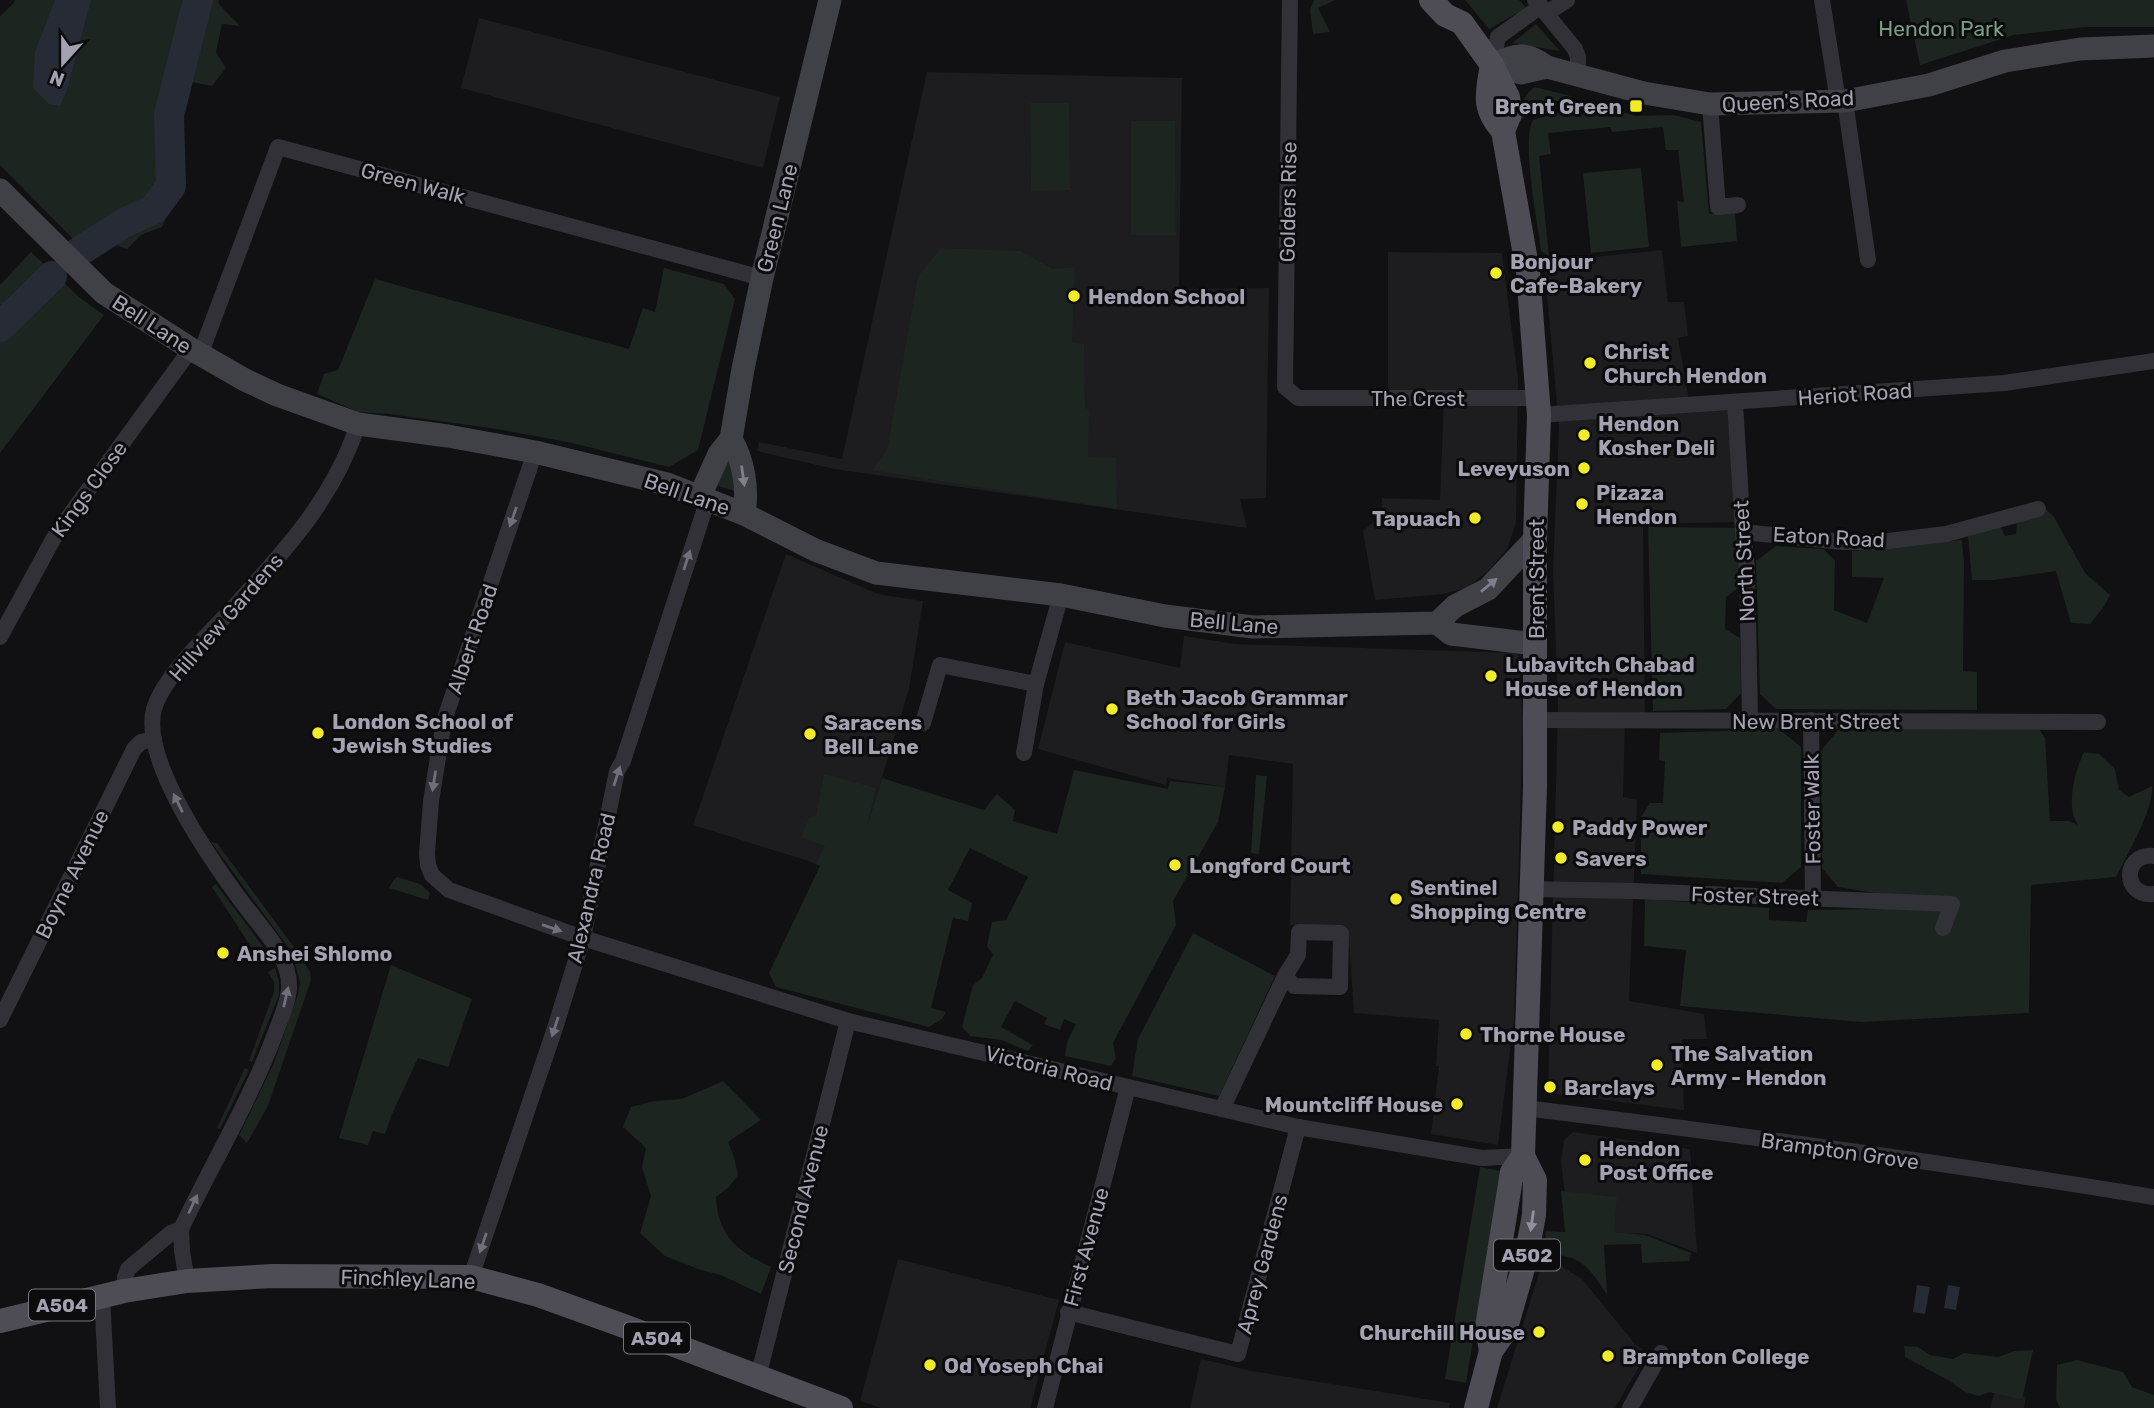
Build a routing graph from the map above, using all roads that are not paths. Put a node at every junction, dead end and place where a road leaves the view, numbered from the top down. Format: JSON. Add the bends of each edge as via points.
{"nodes":[{"id":1,"x":831,"y":0,"type":"edge"},
{"id":2,"x":1290,"y":0,"type":"edge"},
{"id":3,"x":1567,"y":0,"type":"edge"},
{"id":4,"x":1822,"y":0,"type":"edge"},
{"id":5,"x":1541,"y":7,"type":"edge"},
{"id":6,"x":1438,"y":8,"type":"edge"},
{"id":7,"x":2154,"y":46,"type":"edge"},
{"id":8,"x":1492,"y":65,"type":"junction"},
{"id":9,"x":1578,"y":75,"type":"junction"},
{"id":10,"x":1842,"y":101,"type":"junction"},
{"id":11,"x":1710,"y":104,"type":"junction"},
{"id":12,"x":0,"y":190,"type":"edge"},
{"id":13,"x":1738,"y":205,"type":"dead end"},
{"id":14,"x":1868,"y":260,"type":"dead end"},
{"id":15,"x":762,"y":278,"type":"junction"},
{"id":16,"x":196,"y":352,"type":"junction"},
{"id":17,"x":2154,"y":361,"type":"edge"},
{"id":18,"x":1298,"y":398,"type":"joint"},
{"id":19,"x":1735,"y":403,"type":"junction"},
{"id":20,"x":1538,"y":406,"type":"junction"},
{"id":21,"x":358,"y":424,"type":"junction"},
{"id":22,"x":732,"y":439,"type":"junction"},
{"id":23,"x":535,"y":452,"type":"junction"},
{"id":24,"x":704,"y":497,"type":"junction"},
{"id":25,"x":2038,"y":509,"type":"dead end"},
{"id":26,"x":744,"y":514,"type":"junction"},
{"id":27,"x":1743,"y":532,"type":"junction"},
{"id":28,"x":1535,"y":539,"type":"junction"},
{"id":29,"x":1061,"y":595,"type":"junction"},
{"id":30,"x":1437,"y":623,"type":"junction"},
{"id":31,"x":0,"y":637,"type":"edge"},
{"id":32,"x":1535,"y":644,"type":"junction"},
{"id":33,"x":1036,"y":684,"type":"junction"},
{"id":34,"x":1535,"y":720,"type":"junction"},
{"id":35,"x":1749,"y":720,"type":"junction"},
{"id":36,"x":1811,"y":720,"type":"junction"},
{"id":37,"x":2098,"y":722,"type":"dead end"},
{"id":38,"x":923,"y":723,"type":"dead end"},
{"id":39,"x":154,"y":738,"type":"junction"},
{"id":40,"x":1024,"y":753,"type":"dead end"},
{"id":41,"x":2154,"y":856,"type":"edge"},
{"id":42,"x":1531,"y":889,"type":"junction"},
{"id":43,"x":2154,"y":894,"type":"edge"},
{"id":44,"x":1813,"y":898,"type":"junction"},
{"id":45,"x":1943,"y":928,"type":"dead end"},
{"id":46,"x":583,"y":939,"type":"junction"},
{"id":47,"x":1285,"y":976,"type":"junction"},
{"id":48,"x":0,"y":1020,"type":"edge"},
{"id":49,"x":848,"y":1021,"type":"junction"},
{"id":50,"x":1128,"y":1087,"type":"junction"},
{"id":51,"x":1525,"y":1108,"type":"junction"},
{"id":52,"x":1222,"y":1109,"type":"junction"},
{"id":53,"x":1298,"y":1127,"type":"junction"},
{"id":54,"x":1523,"y":1156,"type":"junction"},
{"id":55,"x":2154,"y":1197,"type":"edge"},
{"id":56,"x":181,"y":1229,"type":"junction"},
{"id":57,"x":471,"y":1277,"type":"junction"},
{"id":58,"x":187,"y":1281,"type":"junction"},
{"id":59,"x":113,"y":1293,"type":"junction"},
{"id":60,"x":1069,"y":1312,"type":"junction"},
{"id":61,"x":0,"y":1321,"type":"edge"},
{"id":62,"x":1661,"y":1353,"type":"dead end"},
{"id":63,"x":758,"y":1377,"type":"junction"},
{"id":64,"x":108,"y":1408,"type":"edge"},
{"id":65,"x":841,"y":1408,"type":"edge"},
{"id":66,"x":1045,"y":1408,"type":"edge"},
{"id":67,"x":1475,"y":1408,"type":"edge"},
{"id":68,"x":1630,"y":1408,"type":"edge"}],
"edges":[{"from":1,"to":15,"type":"street","name":"Green Lane"},
{"from":2,"to":18,"type":"street","name":"Golders Rise","via":[[1285,387]]},
{"from":3,"to":5,"type":"street"},
{"from":4,"to":10,"type":"street"},
{"from":5,"to":8,"type":"street","via":[[1498,37]]},
{"from":5,"to":9,"type":"street","via":[[1575,49]]},
{"from":6,"to":8,"type":"main road","name":"Brent Street","number":"A502","via":[[1462,23]]},
{"from":7,"to":10,"type":"street","name":"Queen's Road","via":[[2080,49],[2005,61],[1929,85]]},
{"from":8,"to":9,"type":"street","name":"Queen's Road","via":[[1517,54]]},
{"from":8,"to":20,"type":"main road","name":"Brent Street","number":"A502","via":[[1508,97],[1510,114],[1503,131],[1528,272]]},
{"from":9,"to":11,"type":"street","name":"Queen's Road"},
{"from":10,"to":11,"type":"street","name":"Queen's Road"},
{"from":10,"to":14,"type":"street"},
{"from":11,"to":13,"type":"street","via":[[1718,207]]},
{"from":12,"to":16,"type":"street","name":"Bell Lane","via":[[104,293]]},
{"from":15,"to":16,"type":"street","name":"Green Walk","via":[[278,147]]},
{"from":15,"to":22,"type":"street","name":"Green Lane"},
{"from":16,"to":21,"type":"street","name":"Bell Lane","via":[[277,395]]},
{"from":16,"to":31,"type":"street","name":"Kings Close","via":[[183,362],[62,525]]},
{"from":17,"to":19,"type":"street","name":"Heriot Road","via":[[2004,383]]},
{"from":18,"to":20,"type":"street","name":"The Crest"},
{"from":19,"to":20,"type":"street","name":"Heriot Road"},
{"from":19,"to":27,"type":"street","name":"North Street"},
{"from":20,"to":28,"type":"main road","name":"Brent Street","number":"A502"},
{"from":21,"to":23,"type":"street","name":"Bell Lane"},
{"from":21,"to":39,"type":"street","name":"Hillview Gardens","via":[[344,459],[303,529],[163,691],[152,723]]},
{"from":22,"to":24,"type":"street","name":"Green Lane","via":[[719,454]]},
{"from":22,"to":26,"type":"street","name":"Green Lane","one_way":true,"via":[[740,454],[747,500]]},
{"from":23,"to":24,"type":"street","name":"Bell Lane"},
{"from":23,"to":46,"type":"street","name":"Albert Road","one_way":true,"via":[[444,721],[431,800],[428,864],[432,875],[449,890]]},
{"from":24,"to":26,"type":"street","name":"Bell Lane"},
{"from":46,"to":24,"type":"street","name":"Alexandra Road","one_way":true,"via":[[617,771]]},
{"from":25,"to":27,"type":"street","name":"Eaton Road","via":[[1946,534],[1880,542]]},
{"from":26,"to":29,"type":"street","name":"Bell Lane","via":[[876,573]]},
{"from":27,"to":35,"type":"street","name":"North Street"},
{"from":30,"to":28,"type":"street","one_way":true,"via":[[1455,606],[1488,589]]},
{"from":28,"to":32,"type":"main road","name":"Brent Street","number":"A502"},
{"from":29,"to":30,"type":"street","name":"Bell Lane","via":[[1165,616],[1254,627]]},
{"from":29,"to":33,"type":"street"},
{"from":30,"to":32,"type":"street","name":"Bell Lane","via":[[1451,634]]},
{"from":32,"to":34,"type":"main road","name":"Brent Street","number":"A502"},
{"from":33,"to":38,"type":"street","via":[[940,665]]},
{"from":33,"to":40,"type":"street"},
{"from":34,"to":35,"type":"street","name":"New Brent Street"},
{"from":34,"to":42,"type":"main road","name":"Brent Street","number":"A502"},
{"from":35,"to":36,"type":"street","name":"New Brent Street"},
{"from":36,"to":37,"type":"street","name":"New Brent Street"},
{"from":36,"to":44,"type":"street","name":"Foster Walk"},
{"from":39,"to":48,"type":"street","name":"Boyne Avenue","via":[[134,749]]},
{"from":56,"to":39,"type":"street","name":"Hillview Gardens","one_way":true,"via":[[264,1062],[287,1001],[289,979],[275,947],[184,814]]},
{"from":41,"to":43,"type":"street","via":[[2136,860],[2130,880],[2140,893]]},
{"from":42,"to":44,"type":"street","name":"Foster Street"},
{"from":42,"to":51,"type":"main road","name":"Brent Street","number":"A502"},
{"from":44,"to":45,"type":"street","name":"Foster Street","via":[[1952,904]]},
{"from":46,"to":49,"type":"street","name":"Victoria Road"},
{"from":46,"to":57,"type":"street","name":"Alexandra Road","one_way":true},
{"from":47,"to":47,"type":"street","via":[[1298,955],[1299,932],[1341,933],[1340,987],[1294,986]]},
{"from":47,"to":52,"type":"street"},
{"from":49,"to":50,"type":"street","name":"Victoria Road"},
{"from":49,"to":63,"type":"street","name":"Second Avenue"},
{"from":50,"to":52,"type":"street","name":"Victoria Road"},
{"from":50,"to":60,"type":"street","name":"First Avenue"},
{"from":51,"to":54,"type":"main road","name":"Brent Street","number":"A502"},
{"from":51,"to":55,"type":"street","name":"Brampton Grove"},
{"from":52,"to":53,"type":"street","name":"Victoria Road"},
{"from":53,"to":54,"type":"street","name":"Victoria Road","via":[[1482,1158]]},
{"from":53,"to":60,"type":"street","name":"Aprey Gardens","via":[[1238,1354]]},
{"from":54,"to":67,"type":"main road","name":"Brent Street","number":"A502","via":[[1512,1172],[1487,1327],[1491,1351]]},
{"from":56,"to":58,"type":"street"},
{"from":56,"to":59,"type":"street","name":"Hillview Gardens","via":[[128,1269]]},
{"from":57,"to":58,"type":"main road","name":"Finchley Lane","number":"A504","via":[[272,1276]]},
{"from":57,"to":63,"type":"main road","name":"Finchley Lane","number":"A504","via":[[538,1295]]},
{"from":58,"to":59,"type":"main road","name":"Finchley Lane","number":"A504"},
{"from":59,"to":61,"type":"main road","name":"Finchley Lane","number":"A504"},
{"from":59,"to":64,"type":"street"},
{"from":60,"to":66,"type":"street","name":"First Avenue"},
{"from":62,"to":68,"type":"street"},
{"from":63,"to":65,"type":"main road","name":"Finchley Lane","number":"A504"}]}
